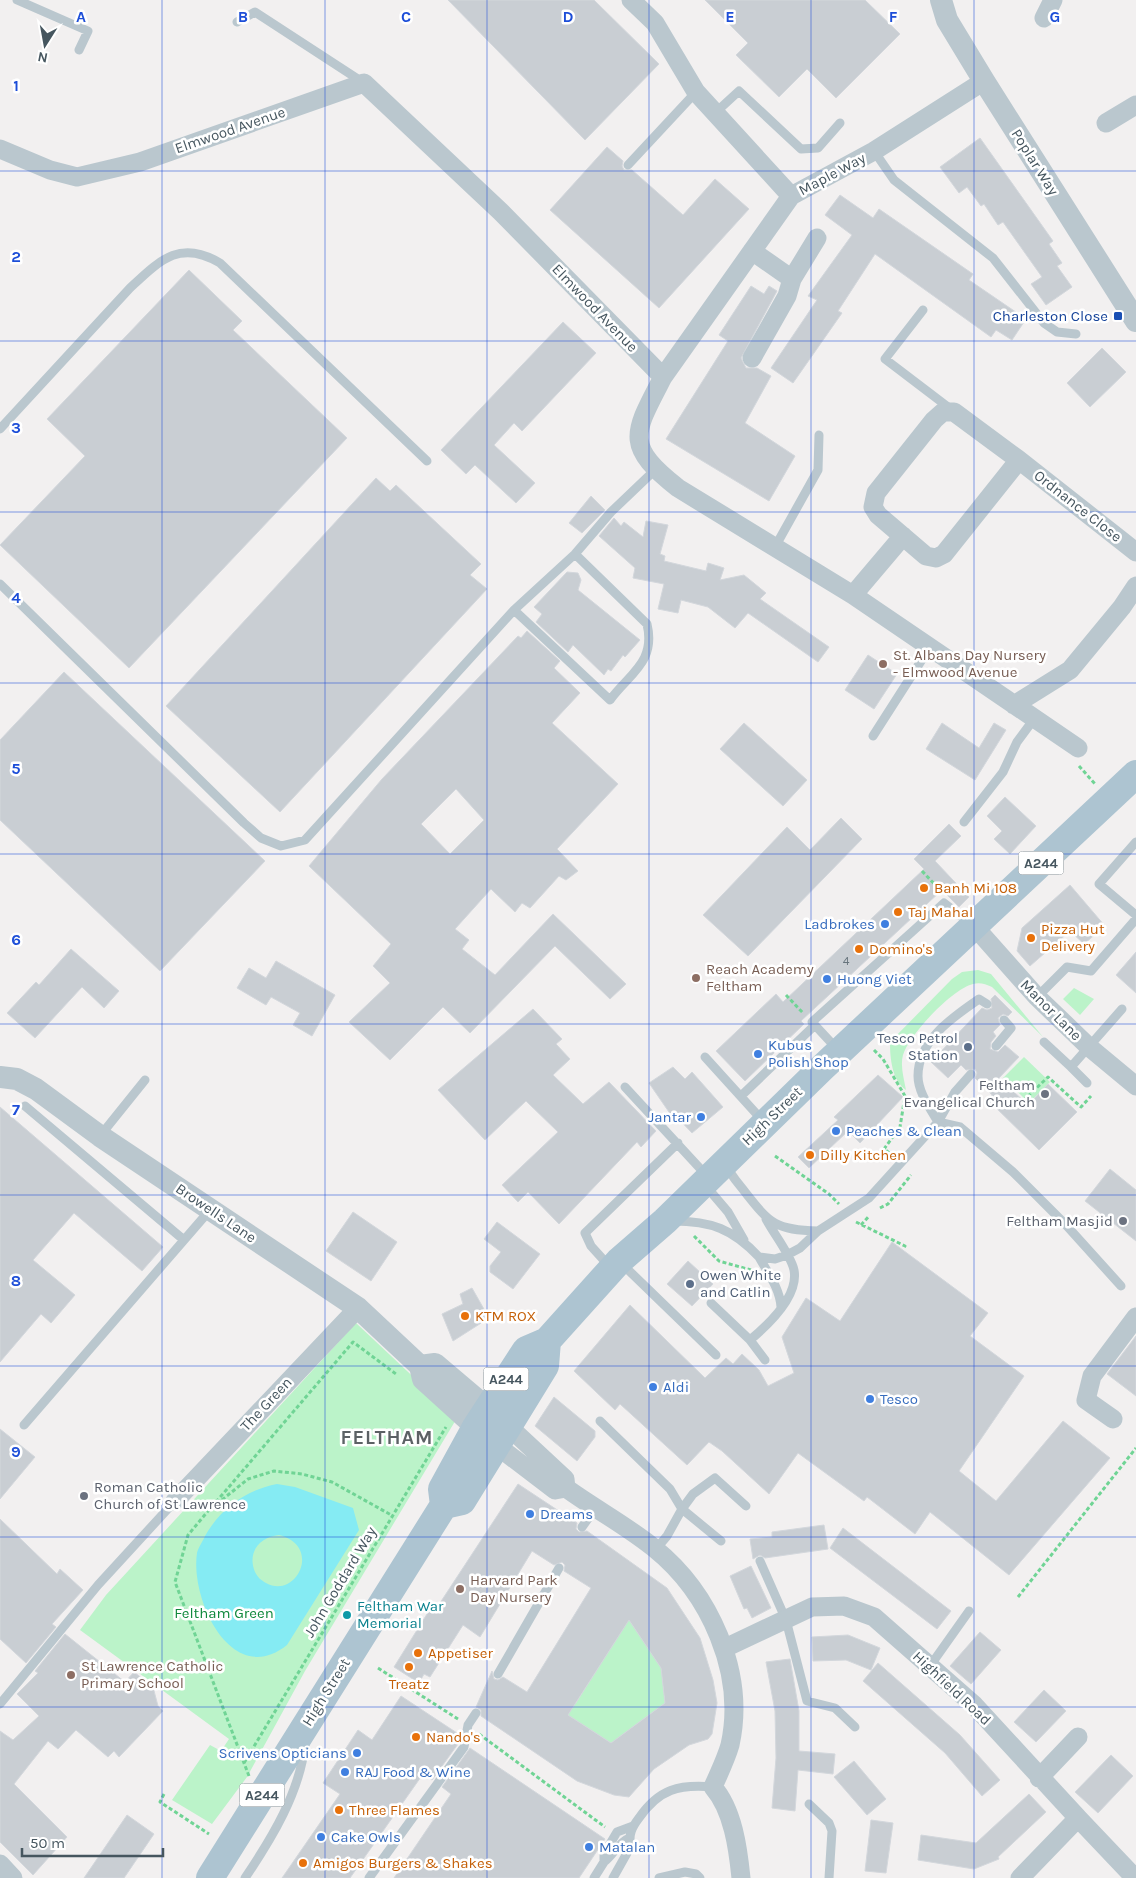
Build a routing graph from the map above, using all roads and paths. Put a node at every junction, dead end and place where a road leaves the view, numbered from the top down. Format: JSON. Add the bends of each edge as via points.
{"nodes":[{"id":1,"x":17,"y":0,"type":"edge"},
{"id":2,"x":631,"y":0,"type":"edge"},
{"id":3,"x":941,"y":0,"type":"edge"},
{"id":4,"x":1053,"y":0,"type":"edge"},
{"id":5,"x":1044,"y":18,"type":"dead end"},
{"id":6,"x":237,"y":22,"type":"dead end"},
{"id":7,"x":79,"y":50,"type":"dead end"},
{"id":8,"x":984,"y":81,"type":"junction"},
{"id":9,"x":364,"y":83,"type":"junction"},
{"id":10,"x":696,"y":92,"type":"junction"},
{"id":11,"x":1136,"y":105,"type":"edge"},
{"id":12,"x":715,"y":113,"type":"junction"},
{"id":13,"x":840,"y":123,"type":"dead end"},
{"id":14,"x":1106,"y":123,"type":"dead end"},
{"id":15,"x":0,"y":148,"type":"edge"},
{"id":16,"x":874,"y":151,"type":"junction"},
{"id":17,"x":628,"y":165,"type":"dead end"},
{"id":18,"x":791,"y":196,"type":"junction"},
{"id":19,"x":817,"y":238,"type":"dead end"},
{"id":20,"x":752,"y":251,"type":"junction"},
{"id":21,"x":792,"y":279,"type":"junction"},
{"id":22,"x":923,"y":310,"type":"dead end"},
{"id":23,"x":1135,"y":319,"type":"edge"},
{"id":24,"x":1076,"y":334,"type":"dead end"},
{"id":25,"x":752,"y":358,"type":"dead end"},
{"id":26,"x":663,"y":377,"type":"junction"},
{"id":27,"x":954,"y":412,"type":"junction"},
{"id":28,"x":0,"y":429,"type":"edge"},
{"id":29,"x":818,"y":435,"type":"dead end"},
{"id":30,"x":1019,"y":460,"type":"junction"},
{"id":31,"x":427,"y":461,"type":"dead end"},
{"id":32,"x":655,"y":470,"type":"junction"},
{"id":33,"x":903,"y":536,"type":"junction"},
{"id":34,"x":775,"y":547,"type":"junction"},
{"id":35,"x":1136,"y":552,"type":"edge"},
{"id":36,"x":575,"y":554,"type":"junction"},
{"id":37,"x":0,"y":584,"type":"edge"},
{"id":38,"x":1136,"y":586,"type":"edge"},
{"id":39,"x":853,"y":595,"type":"junction"},
{"id":40,"x":514,"y":610,"type":"junction"},
{"id":41,"x":930,"y":647,"type":"junction"},
{"id":42,"x":1014,"y":705,"type":"junction"},
{"id":43,"x":1034,"y":719,"type":"junction"},
{"id":44,"x":873,"y":736,"type":"dead end"},
{"id":45,"x":1078,"y":748,"type":"joint"},
{"id":46,"x":1136,"y":774,"type":"edge"},
{"id":47,"x":1108,"y":800,"type":"junction"},
{"id":48,"x":964,"y":822,"type":"dead end"},
{"id":49,"x":1136,"y":842,"type":"edge"},
{"id":50,"x":922,"y":872,"type":"dead end"},
{"id":51,"x":941,"y":891,"type":"dead end"},
{"id":52,"x":1136,"y":917,"type":"edge"},
{"id":53,"x":974,"y":926,"type":"junction"},
{"id":54,"x":786,"y":995,"type":"dead end"},
{"id":55,"x":1037,"y":997,"type":"junction"},
{"id":56,"x":987,"y":1004,"type":"dead end"},
{"id":57,"x":1122,"y":1009,"type":"dead end"},
{"id":58,"x":1004,"y":1020,"type":"dead end"},
{"id":59,"x":814,"y":1024,"type":"junction"},
{"id":60,"x":1044,"y":1042,"type":"dead end"},
{"id":61,"x":849,"y":1043,"type":"junction"},
{"id":62,"x":996,"y":1046,"type":"dead end"},
{"id":63,"x":1089,"y":1047,"type":"junction"},
{"id":64,"x":705,"y":1058,"type":"dead end"},
{"id":65,"x":1071,"y":1067,"type":"junction"},
{"id":66,"x":971,"y":1074,"type":"dead end"},
{"id":67,"x":0,"y":1077,"type":"edge"},
{"id":68,"x":145,"y":1080,"type":"dead end"},
{"id":69,"x":1087,"y":1082,"type":"joint"},
{"id":70,"x":1136,"y":1086,"type":"edge"},
{"id":71,"x":625,"y":1087,"type":"dead end"},
{"id":72,"x":741,"y":1096,"type":"junction"},
{"id":73,"x":1023,"y":1101,"type":"dead end"},
{"id":74,"x":25,"y":1106,"type":"dead end"},
{"id":75,"x":938,"y":1122,"type":"junction"},
{"id":76,"x":765,"y":1123,"type":"junction"},
{"id":77,"x":100,"y":1136,"type":"junction"},
{"id":78,"x":678,"y":1143,"type":"junction"},
{"id":79,"x":775,"y":1156,"type":"dead end"},
{"id":80,"x":902,"y":1160,"type":"junction"},
{"id":81,"x":713,"y":1174,"type":"junction"},
{"id":82,"x":211,"y":1210,"type":"junction"},
{"id":83,"x":848,"y":1213,"type":"junction"},
{"id":84,"x":766,"y":1219,"type":"junction"},
{"id":85,"x":665,"y":1221,"type":"junction"},
{"id":86,"x":855,"y":1222,"type":"dead end"},
{"id":87,"x":861,"y":1225,"type":"dead end"},
{"id":88,"x":818,"y":1231,"type":"junction"},
{"id":89,"x":184,"y":1240,"type":"junction"},
{"id":90,"x":744,"y":1240,"type":"junction"},
{"id":91,"x":787,"y":1255,"type":"junction"},
{"id":92,"x":759,"y":1257,"type":"junction"},
{"id":93,"x":616,"y":1265,"type":"junction"},
{"id":94,"x":1121,"y":1286,"type":"dead end"},
{"id":95,"x":711,"y":1303,"type":"dead end"},
{"id":96,"x":781,"y":1307,"type":"junction"},
{"id":97,"x":358,"y":1308,"type":"junction"},
{"id":98,"x":1136,"y":1317,"type":"edge"},
{"id":99,"x":750,"y":1340,"type":"junction"},
{"id":100,"x":547,"y":1341,"type":"junction"},
{"id":101,"x":716,"y":1355,"type":"dead end"},
{"id":102,"x":765,"y":1360,"type":"dead end"},
{"id":103,"x":399,"y":1376,"type":"dead end"},
{"id":104,"x":482,"y":1418,"type":"junction"},
{"id":105,"x":1113,"y":1419,"type":"dead end"},
{"id":106,"x":600,"y":1421,"type":"dead end"},
{"id":107,"x":448,"y":1423,"type":"dead end"},
{"id":108,"x":24,"y":1425,"type":"dead end"},
{"id":109,"x":502,"y":1436,"type":"junction"},
{"id":110,"x":1136,"y":1448,"type":"edge"},
{"id":111,"x":175,"y":1501,"type":"joint"},
{"id":112,"x":444,"y":1505,"type":"junction"},
{"id":113,"x":746,"y":1506,"type":"dead end"},
{"id":114,"x":595,"y":1509,"type":"junction"},
{"id":115,"x":682,"y":1509,"type":"junction"},
{"id":116,"x":208,"y":1510,"type":"junction"},
{"id":117,"x":393,"y":1516,"type":"junction"},
{"id":118,"x":582,"y":1527,"type":"dead end"},
{"id":119,"x":721,"y":1541,"type":"dead end"},
{"id":120,"x":656,"y":1549,"type":"junction"},
{"id":121,"x":760,"y":1561,"type":"dead end"},
{"id":122,"x":559,"y":1568,"type":"dead end"},
{"id":123,"x":1018,"y":1597,"type":"dead end"},
{"id":124,"x":969,"y":1611,"type":"dead end"},
{"id":125,"x":786,"y":1620,"type":"junction"},
{"id":126,"x":725,"y":1648,"type":"junction"},
{"id":127,"x":930,"y":1666,"type":"junction"},
{"id":128,"x":378,"y":1668,"type":"dead end"},
{"id":129,"x":498,"y":1674,"type":"dead end"},
{"id":130,"x":0,"y":1704,"type":"edge"},
{"id":131,"x":476,"y":1712,"type":"dead end"},
{"id":132,"x":307,"y":1723,"type":"junction"},
{"id":133,"x":468,"y":1725,"type":"junction"},
{"id":134,"x":855,"y":1727,"type":"dead end"},
{"id":135,"x":1078,"y":1737,"type":"dead end"},
{"id":136,"x":244,"y":1763,"type":"junction"},
{"id":137,"x":249,"y":1778,"type":"dead end"},
{"id":138,"x":1039,"y":1778,"type":"junction"},
{"id":139,"x":713,"y":1787,"type":"junction"},
{"id":140,"x":164,"y":1794,"type":"dead end"},
{"id":141,"x":809,"y":1804,"type":"dead end"},
{"id":142,"x":1078,"y":1818,"type":"junction"},
{"id":143,"x":633,"y":1826,"type":"junction"},
{"id":144,"x":210,"y":1834,"type":"dead end"},
{"id":145,"x":615,"y":1835,"type":"junction"},
{"id":146,"x":629,"y":1838,"type":"junction"},
{"id":147,"x":604,"y":1862,"type":"junction"},
{"id":148,"x":0,"y":1864,"type":"edge"},
{"id":149,"x":13,"y":1878,"type":"edge"},
{"id":150,"x":210,"y":1878,"type":"edge"},
{"id":151,"x":245,"y":1878,"type":"edge"},
{"id":152,"x":368,"y":1878,"type":"edge"},
{"id":153,"x":594,"y":1878,"type":"edge"},
{"id":154,"x":613,"y":1878,"type":"edge"},
{"id":155,"x":659,"y":1878,"type":"edge"},
{"id":156,"x":700,"y":1878,"type":"edge"},
{"id":157,"x":741,"y":1878,"type":"edge"},
{"id":158,"x":830,"y":1878,"type":"edge"},
{"id":159,"x":1020,"y":1878,"type":"edge"},
{"id":160,"x":1135,"y":1878,"type":"edge"}],
"edges":[{"from":1,"to":7,"type":"lane","via":[[88,31]]},
{"from":2,"to":10,"type":"street","via":[[655,23]]},
{"from":3,"to":8,"type":"street","name":"Poplar Way","via":[[947,20]]},
{"from":4,"to":5,"type":"street"},
{"from":6,"to":9,"type":"lane","via":[[256,12]]},
{"from":8,"to":16,"type":"street","name":"Maple Way"},
{"from":8,"to":23,"type":"street","name":"Poplar Way"},
{"from":9,"to":15,"type":"street","name":"Elmwood Avenue","via":[[140,162],[77,177],[50,170]]},
{"from":9,"to":26,"type":"street","name":"Elmwood Avenue","via":[[501,212]]},
{"from":10,"to":12,"type":"street"},
{"from":10,"to":17,"type":"lane"},
{"from":11,"to":14,"type":"street"},
{"from":12,"to":13,"type":"lane","via":[[739,91],[801,149],[818,148]]},
{"from":12,"to":18,"type":"street"},
{"from":16,"to":18,"type":"street","name":"Maple Way"},
{"from":16,"to":24,"type":"lane","via":[[894,180],[993,258],[1044,322],[1057,332]]},
{"from":18,"to":20,"type":"street","name":"Maple Way"},
{"from":19,"to":21,"type":"street"},
{"from":20,"to":21,"type":"street"},
{"from":20,"to":26,"type":"street","name":"Maple Way"},
{"from":21,"to":25,"type":"street","via":[[787,296]]},
{"from":22,"to":27,"type":"lane","via":[[885,359]]},
{"from":26,"to":32,"type":"street","via":[[639,424],[638,442]]},
{"from":27,"to":30,"type":"street","name":"Ordnance Close"},
{"from":27,"to":33,"type":"street","name":"Ordnance Close","via":[[943,412],[934,420],[876,493],[873,507],[878,515]]},
{"from":28,"to":31,"type":"lane","via":[[130,288],[173,254],[188,251],[205,254],[220,263]]},
{"from":29,"to":34,"type":"lane","via":[[818,470]]},
{"from":30,"to":33,"type":"street","name":"Ordnance Close","via":[[944,554],[936,558],[926,556]]},
{"from":30,"to":35,"type":"street","name":"Ordnance Close"},
{"from":32,"to":34,"type":"street","via":[[678,488]]},
{"from":32,"to":36,"type":"lane","via":[[611,512]]},
{"from":33,"to":39,"type":"street"},
{"from":34,"to":39,"type":"street"},
{"from":36,"to":40,"type":"lane"},
{"from":36,"to":40,"type":"lane","via":[[647,624],[649,630],[649,650],[643,662],[610,700]]},
{"from":37,"to":40,"type":"lane","via":[[244,823],[262,838],[281,846],[305,840]]},
{"from":38,"to":42,"type":"street","via":[[1070,670]]},
{"from":39,"to":41,"type":"street"},
{"from":41,"to":42,"type":"street"},
{"from":41,"to":44,"type":"lane"},
{"from":42,"to":43,"type":"street"},
{"from":43,"to":45,"type":"street"},
{"from":43,"to":48,"type":"lane","via":[[1017,742],[1004,772]]},
{"from":45,"to":47,"type":"path","via":[[1078,764]]},
{"from":46,"to":47,"type":"main road","name":"High Street","number":"A244"},
{"from":47,"to":53,"type":"main road","name":"High Street","number":"A244"},
{"from":49,"to":52,"type":"lane","via":[[1099,884]]},
{"from":50,"to":51,"type":"path"},
{"from":52,"to":55,"type":"lane","via":[[1091,971],[1067,967]]},
{"from":53,"to":55,"type":"street","name":"Manor Lane"},
{"from":53,"to":59,"type":"lane","via":[[944,903]]},
{"from":53,"to":61,"type":"main road","name":"High Street","number":"A244"},
{"from":54,"to":59,"type":"path"},
{"from":55,"to":63,"type":"street","name":"Manor Lane"},
{"from":56,"to":75,"type":"lane","via":[[979,999],[951,1019],[923,1050],[918,1076],[924,1098]]},
{"from":57,"to":63,"type":"lane"},
{"from":58,"to":62,"type":"lane","via":[[1011,1028]]},
{"from":59,"to":61,"type":"lane"},
{"from":59,"to":72,"type":"lane"},
{"from":60,"to":65,"type":"lane"},
{"from":61,"to":76,"type":"main road","name":"High Street","number":"A244"},
{"from":61,"to":80,"type":"path","via":[[883,1059],[905,1096],[900,1127],[884,1150]]},
{"from":63,"to":65,"type":"lane"},
{"from":63,"to":70,"type":"street","name":"Manor Lane"},
{"from":64,"to":72,"type":"lane"},
{"from":65,"to":69,"type":"lane"},
{"from":66,"to":75,"type":"lane","via":[[955,1092]]},
{"from":67,"to":77,"type":"street","name":"Browells Lane","via":[[17,1079],[36,1089]]},
{"from":68,"to":77,"type":"lane"},
{"from":69,"to":73,"type":"path","via":[[1096,1091],[1081,1107],[1048,1077]]},
{"from":71,"to":78,"type":"lane"},
{"from":72,"to":76,"type":"lane"},
{"from":74,"to":89,"type":"lane"},
{"from":75,"to":80,"type":"lane"},
{"from":75,"to":94,"type":"lane","via":[[960,1127],[1013,1172]]},
{"from":76,"to":81,"type":"main road","name":"High Street","number":"A244"},
{"from":77,"to":82,"type":"street","name":"Browells Lane"},
{"from":78,"to":81,"type":"lane"},
{"from":78,"to":93,"type":"lane","via":[[585,1233],[591,1246]]},
{"from":79,"to":83,"type":"path","via":[[830,1194]]},
{"from":80,"to":83,"type":"lane","via":[[878,1189]]},
{"from":80,"to":87,"type":"path","via":[[914,1171],[888,1204],[872,1213]]},
{"from":81,"to":84,"type":"lane","via":[[734,1178]]},
{"from":81,"to":85,"type":"main road","name":"High Street","number":"A244"},
{"from":81,"to":90,"type":"lane","via":[[728,1212]]},
{"from":82,"to":89,"type":"lane"},
{"from":82,"to":97,"type":"street","name":"Browells Lane"},
{"from":83,"to":86,"type":"path"},
{"from":83,"to":88,"type":"lane"},
{"from":84,"to":88,"type":"lane","via":[[790,1229]]},
{"from":84,"to":91,"type":"lane"},
{"from":85,"to":90,"type":"lane","via":[[696,1221]]},
{"from":85,"to":93,"type":"main road","name":"High Street","number":"A244"},
{"from":88,"to":91,"type":"lane"},
{"from":89,"to":108,"type":"lane"},
{"from":90,"to":92,"type":"lane"},
{"from":91,"to":92,"type":"lane","via":[[775,1259]]},
{"from":91,"to":96,"type":"lane","via":[[794,1270],[788,1298]]},
{"from":92,"to":96,"type":"lane","via":[[774,1282]]},
{"from":93,"to":100,"type":"main road","name":"High Street","number":"A244"},
{"from":93,"to":101,"type":"lane"},
{"from":95,"to":99,"type":"lane"},
{"from":96,"to":99,"type":"lane"},
{"from":97,"to":104,"type":"street","name":"Browells Lane","via":[[420,1366],[422,1378]]},
{"from":97,"to":111,"type":"street","name":"The Green"},
{"from":98,"to":105,"type":"street","via":[[1092,1376],[1086,1400]]},
{"from":99,"to":102,"type":"lane"},
{"from":100,"to":104,"type":"main road","name":"High Street","number":"A244","via":[[526,1350]]},
{"from":100,"to":109,"type":"main road","number":"A244","via":[[546,1366]]},
{"from":103,"to":116,"type":"path","via":[[354,1342]]},
{"from":104,"to":109,"type":"street","name":"Browells Lane"},
{"from":104,"to":112,"type":"main road","name":"High Street","number":"A244","via":[[442,1489]]},
{"from":106,"to":115,"type":"lane","via":[[670,1489]]},
{"from":107,"to":117,"type":"path","name":"John Goddard Way"},
{"from":109,"to":112,"type":"main road","number":"A244","via":[[462,1501]]},
{"from":109,"to":114,"type":"street","via":[[555,1490],[566,1488]]},
{"from":110,"to":123,"type":"path"},
{"from":111,"to":130,"type":"lane","via":[[98,1585]]},
{"from":112,"to":132,"type":"main road","name":"High Street","number":"A244"},
{"from":113,"to":115,"type":"lane","via":[[715,1478],[693,1494]]},
{"from":114,"to":118,"type":"lane"},
{"from":114,"to":120,"type":"street"},
{"from":115,"to":119,"type":"lane"},
{"from":115,"to":120,"type":"lane"},
{"from":116,"to":117,"type":"path","via":[[248,1479],[274,1472],[302,1474],[332,1482]]},
{"from":116,"to":136,"type":"path","via":[[188,1535],[175,1582]]},
{"from":117,"to":136,"type":"path","name":"John Goddard Way"},
{"from":120,"to":126,"type":"street","via":[[684,1577]]},
{"from":121,"to":125,"type":"lane"},
{"from":122,"to":129,"type":"lane"},
{"from":124,"to":127,"type":"lane"},
{"from":125,"to":126,"type":"street","name":"Highfield Road"},
{"from":125,"to":127,"type":"street","name":"Highfield Road","via":[[812,1607],[844,1606],[874,1618]]},
{"from":125,"to":134,"type":"lane","via":[[807,1702],[835,1708]]},
{"from":126,"to":139,"type":"street","via":[[732,1688],[733,1726]]},
{"from":127,"to":138,"type":"street","name":"Highfield Road","via":[[974,1704]]},
{"from":128,"to":133,"type":"path"},
{"from":131,"to":133,"type":"lane"},
{"from":132,"to":150,"type":"main road","name":"High Street","number":"A244"},
{"from":132,"to":151,"type":"lane","via":[[302,1768],[292,1795]]},
{"from":133,"to":145,"type":"path"},
{"from":133,"to":152,"type":"lane","via":[[464,1747]]},
{"from":135,"to":138,"type":"street"},
{"from":136,"to":137,"type":"path"},
{"from":138,"to":142,"type":"street","name":"Highfield Road"},
{"from":139,"to":143,"type":"lane","via":[[692,1785],[661,1794],[650,1802]]},
{"from":139,"to":157,"type":"street","via":[[723,1798],[728,1812]]},
{"from":140,"to":144,"type":"path","via":[[160,1802]]},
{"from":141,"to":158,"type":"lane","via":[[829,1823],[832,1831]]},
{"from":142,"to":159,"type":"street"},
{"from":142,"to":160,"type":"street","name":"Highfield Road"},
{"from":143,"to":145,"type":"lane"},
{"from":143,"to":146,"type":"lane"},
{"from":145,"to":147,"type":"lane","via":[[604,1854]]},
{"from":146,"to":147,"type":"lane","via":[[622,1841]]},
{"from":146,"to":154,"type":"lane","via":[[631,1846]]},
{"from":147,"to":153,"type":"lane"},
{"from":148,"to":149,"type":"street"},
{"from":155,"to":156,"type":"lane","via":[[685,1872]]}]}
